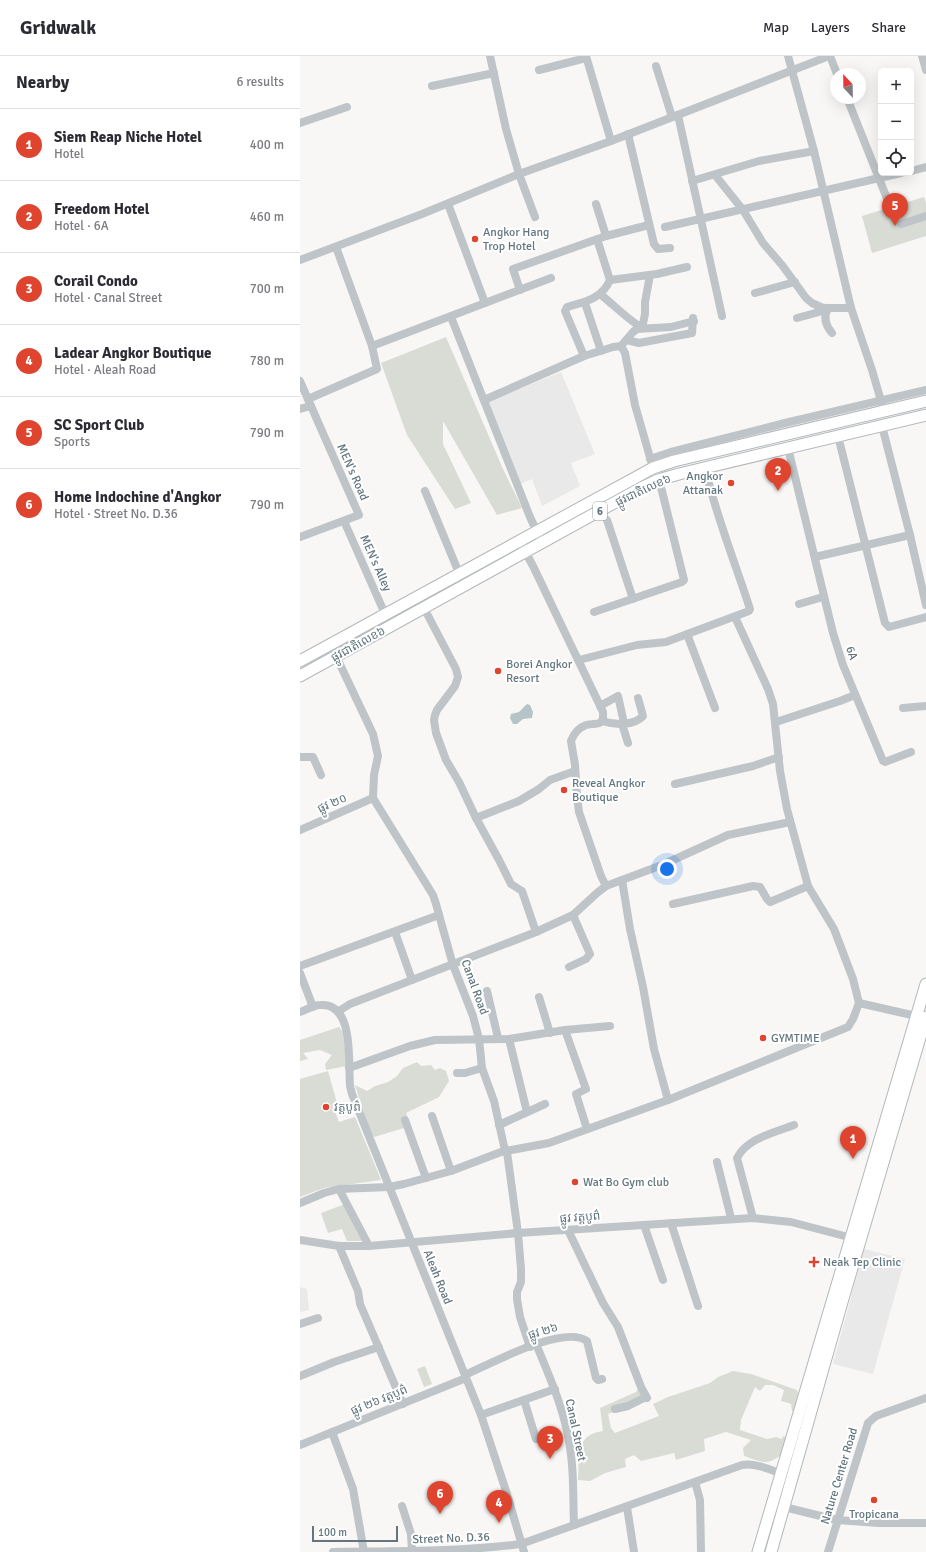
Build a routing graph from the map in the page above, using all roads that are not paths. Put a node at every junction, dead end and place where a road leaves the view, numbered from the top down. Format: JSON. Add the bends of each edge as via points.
{"nodes":[{"id":1,"x":490,"y":56,"type":"edge"},
{"id":2,"x":788,"y":56,"type":"edge"},
{"id":3,"x":829,"y":56,"type":"edge"},
{"id":4,"x":922,"y":56,"type":"edge"},
{"id":5,"x":586,"y":57,"type":"edge"},
{"id":6,"x":656,"y":66,"type":"dead end"},
{"id":7,"x":834,"y":68,"type":"edge"},
{"id":8,"x":539,"y":70,"type":"dead end"},
{"id":9,"x":926,"y":70,"type":"edge"},
{"id":10,"x":792,"y":71,"type":"junction"},
{"id":11,"x":494,"y":73,"type":"junction"},
{"id":12,"x":432,"y":86,"type":"dead end"},
{"id":13,"x":849,"y":104,"type":"edge"},
{"id":14,"x":348,"y":107,"type":"dead end"},
{"id":15,"x":675,"y":116,"type":"junction"},
{"id":16,"x":300,"y":123,"type":"edge"},
{"id":17,"x":628,"y":134,"type":"junction"},
{"id":18,"x":611,"y":141,"type":"junction"},
{"id":19,"x":814,"y":151,"type":"junction"},
{"id":20,"x":926,"y":167,"type":"edge"},
{"id":21,"x":914,"y":170,"type":"edge"},
{"id":22,"x":519,"y":174,"type":"junction"},
{"id":23,"x":715,"y":175,"type":"junction"},
{"id":24,"x":887,"y":176,"type":"edge"},
{"id":25,"x":878,"y":178,"type":"junction"},
{"id":26,"x":692,"y":181,"type":"junction"},
{"id":27,"x":823,"y":190,"type":"junction"},
{"id":28,"x":448,"y":204,"type":"junction"},
{"id":29,"x":596,"y":204,"type":"dead end"},
{"id":30,"x":890,"y":206,"type":"dead end"},
{"id":31,"x":743,"y":210,"type":"junction"},
{"id":32,"x":926,"y":216,"type":"edge"},
{"id":33,"x":536,"y":217,"type":"dead end"},
{"id":34,"x":700,"y":219,"type":"junction"},
{"id":35,"x":902,"y":224,"type":"dead end"},
{"id":36,"x":649,"y":225,"type":"junction"},
{"id":37,"x":665,"y":227,"type":"dead end"},
{"id":38,"x":606,"y":236,"type":"junction"},
{"id":39,"x":597,"y":239,"type":"junction"},
{"id":40,"x":336,"y":247,"type":"junction"},
{"id":41,"x":670,"y":248,"type":"dead end"},
{"id":42,"x":300,"y":260,"type":"edge"},
{"id":43,"x":687,"y":267,"type":"dead end"},
{"id":44,"x":650,"y":275,"type":"junction"},
{"id":45,"x":551,"y":278,"type":"dead end"},
{"id":46,"x":610,"y":280,"type":"junction"},
{"id":47,"x":795,"y":282,"type":"junction"},
{"id":48,"x":520,"y":290,"type":"junction"},
{"id":49,"x":755,"y":293,"type":"dead end"},
{"id":50,"x":600,"y":294,"type":"junction"},
{"id":51,"x":485,"y":303,"type":"junction"},
{"id":52,"x":585,"y":303,"type":"junction"},
{"id":53,"x":826,"y":308,"type":"junction"},
{"id":54,"x":851,"y":308,"type":"junction"},
{"id":55,"x":722,"y":316,"type":"dead end"},
{"id":56,"x":451,"y":317,"type":"junction"},
{"id":57,"x":797,"y":318,"type":"dead end"},
{"id":58,"x":642,"y":328,"type":"junction"},
{"id":59,"x":832,"y":333,"type":"dead end"},
{"id":60,"x":624,"y":343,"type":"junction"},
{"id":61,"x":372,"y":346,"type":"junction"},
{"id":62,"x":601,"y":351,"type":"junction"},
{"id":63,"x":584,"y":356,"type":"junction"},
{"id":64,"x":300,"y":381,"type":"edge"},
{"id":65,"x":926,"y":390,"type":"edge"},
{"id":66,"x":484,"y":400,"type":"junction"},
{"id":67,"x":880,"y":400,"type":"junction"},
{"id":68,"x":926,"y":401,"type":"edge"},
{"id":69,"x":309,"y":402,"type":"junction"},
{"id":70,"x":300,"y":409,"type":"edge"},
{"id":71,"x":884,"y":411,"type":"junction"},
{"id":72,"x":926,"y":415,"type":"edge"},
{"id":73,"x":882,"y":426,"type":"junction"},
{"id":74,"x":838,"y":436,"type":"junction"},
{"id":75,"x":788,"y":448,"type":"junction"},
{"id":76,"x":652,"y":463,"type":"junction"},
{"id":77,"x":705,"y":468,"type":"junction"},
{"id":78,"x":658,"y":480,"type":"junction"},
{"id":79,"x":425,"y":492,"type":"dead end"},
{"id":80,"x":607,"y":520,"type":"dead end"},
{"id":81,"x":344,"y":521,"type":"junction"},
{"id":82,"x":536,"y":531,"type":"junction"},
{"id":83,"x":910,"y":535,"type":"junction"},
{"id":84,"x":300,"y":537,"type":"edge"},
{"id":85,"x":519,"y":540,"type":"junction"},
{"id":86,"x":542,"y":543,"type":"junction"},
{"id":87,"x":865,"y":545,"type":"junction"},
{"id":88,"x":526,"y":551,"type":"junction"},
{"id":89,"x":815,"y":557,"type":"junction"},
{"id":90,"x":459,"y":573,"type":"junction"},
{"id":91,"x":823,"y":596,"type":"junction"},
{"id":92,"x":633,"y":599,"type":"junction"},
{"id":93,"x":799,"y":604,"type":"dead end"},
{"id":94,"x":926,"y":605,"type":"edge"},
{"id":95,"x":424,"y":608,"type":"junction"},
{"id":96,"x":594,"y":612,"type":"dead end"},
{"id":97,"x":385,"y":614,"type":"junction"},
{"id":98,"x":736,"y":617,"type":"junction"},
{"id":99,"x":926,"y":617,"type":"edge"},
{"id":100,"x":687,"y":634,"type":"junction"},
{"id":101,"x":336,"y":656,"type":"junction"},
{"id":102,"x":579,"y":660,"type":"junction"},
{"id":103,"x":300,"y":661,"type":"edge"},
{"id":104,"x":300,"y":676,"type":"edge"},
{"id":105,"x":855,"y":695,"type":"junction"},
{"id":106,"x":638,"y":698,"type":"dead end"},
{"id":107,"x":600,"y":706,"type":"junction"},
{"id":108,"x":926,"y":706,"type":"edge"},
{"id":109,"x":715,"y":708,"type":"dead end"},
{"id":110,"x":903,"y":708,"type":"dead end"},
{"id":111,"x":602,"y":721,"type":"junction"},
{"id":112,"x":776,"y":722,"type":"junction"},
{"id":113,"x":623,"y":724,"type":"junction"},
{"id":114,"x":628,"y":743,"type":"dead end"},
{"id":115,"x":911,"y":752,"type":"dead end"},
{"id":116,"x":779,"y":757,"type":"junction"},
{"id":117,"x":301,"y":758,"type":"edge"},
{"id":118,"x":575,"y":771,"type":"junction"},
{"id":119,"x":321,"y":774,"type":"dead end"},
{"id":120,"x":675,"y":784,"type":"dead end"},
{"id":121,"x":373,"y":798,"type":"junction"},
{"id":122,"x":476,"y":818,"type":"junction"},
{"id":123,"x":790,"y":822,"type":"junction"},
{"id":124,"x":300,"y":830,"type":"edge"},
{"id":125,"x":622,"y":880,"type":"junction"},
{"id":126,"x":606,"y":886,"type":"junction"},
{"id":127,"x":808,"y":886,"type":"junction"},
{"id":128,"x":673,"y":904,"type":"dead end"},
{"id":129,"x":439,"y":915,"type":"junction"},
{"id":130,"x":573,"y":915,"type":"junction"},
{"id":131,"x":395,"y":932,"type":"junction"},
{"id":132,"x":536,"y":932,"type":"junction"},
{"id":133,"x":453,"y":965,"type":"junction"},
{"id":134,"x":300,"y":966,"type":"edge"},
{"id":135,"x":569,"y":966,"type":"dead end"},
{"id":136,"x":300,"y":973,"type":"edge"},
{"id":137,"x":412,"y":980,"type":"junction"},
{"id":138,"x":926,"y":984,"type":"edge"},
{"id":139,"x":487,"y":991,"type":"dead end"},
{"id":140,"x":539,"y":998,"type":"dead end"},
{"id":141,"x":859,"y":1003,"type":"junction"},
{"id":142,"x":923,"y":1003,"type":"edge"},
{"id":143,"x":313,"y":1006,"type":"junction"},
{"id":144,"x":339,"y":1011,"type":"junction"},
{"id":145,"x":300,"y":1012,"type":"edge"},
{"id":146,"x":921,"y":1016,"type":"edge"},
{"id":147,"x":610,"y":1026,"type":"dead end"},
{"id":148,"x":565,"y":1030,"type":"junction"},
{"id":149,"x":550,"y":1032,"type":"junction"},
{"id":150,"x":498,"y":1038,"type":"junction"},
{"id":151,"x":478,"y":1039,"type":"junction"},
{"id":152,"x":510,"y":1039,"type":"junction"},
{"id":153,"x":349,"y":1068,"type":"junction"},
{"id":154,"x":482,"y":1068,"type":"junction"},
{"id":155,"x":457,"y":1073,"type":"dead end"},
{"id":156,"x":668,"y":1100,"type":"junction"},
{"id":157,"x":545,"y":1104,"type":"dead end"},
{"id":158,"x":527,"y":1112,"type":"junction"},
{"id":159,"x":432,"y":1116,"type":"dead end"},
{"id":160,"x":405,"y":1120,"type":"dead end"},
{"id":161,"x":499,"y":1125,"type":"junction"},
{"id":162,"x":794,"y":1125,"type":"dead end"},
{"id":163,"x":587,"y":1129,"type":"junction"},
{"id":164,"x":507,"y":1152,"type":"junction"},
{"id":165,"x":717,"y":1162,"type":"dead end"},
{"id":166,"x":451,"y":1171,"type":"junction"},
{"id":167,"x":426,"y":1178,"type":"junction"},
{"id":168,"x":389,"y":1187,"type":"junction"},
{"id":169,"x":339,"y":1189,"type":"junction"},
{"id":170,"x":300,"y":1203,"type":"edge"},
{"id":171,"x":731,"y":1218,"type":"junction"},
{"id":172,"x":753,"y":1218,"type":"junction"},
{"id":173,"x":671,"y":1224,"type":"junction"},
{"id":174,"x":644,"y":1225,"type":"junction"},
{"id":175,"x":568,"y":1230,"type":"junction"},
{"id":176,"x":518,"y":1233,"type":"junction"},
{"id":177,"x":856,"y":1239,"type":"junction"},
{"id":178,"x":300,"y":1240,"type":"edge"},
{"id":179,"x":412,"y":1242,"type":"junction"},
{"id":180,"x":340,"y":1246,"type":"junction"},
{"id":181,"x":369,"y":1246,"type":"junction"},
{"id":182,"x":663,"y":1280,"type":"dead end"},
{"id":183,"x":698,"y":1306,"type":"dead end"},
{"id":184,"x":318,"y":1318,"type":"dead end"},
{"id":185,"x":300,"y":1324,"type":"edge"},
{"id":186,"x":533,"y":1346,"type":"junction"},
{"id":187,"x":379,"y":1347,"type":"junction"},
{"id":188,"x":300,"y":1376,"type":"edge"},
{"id":189,"x":466,"y":1377,"type":"junction"},
{"id":190,"x":602,"y":1379,"type":"dead end"},
{"id":191,"x":555,"y":1389,"type":"junction"},
{"id":192,"x":926,"y":1398,"type":"edge"},
{"id":193,"x":524,"y":1400,"type":"junction"},
{"id":194,"x":403,"y":1404,"type":"junction"},
{"id":195,"x":615,"y":1409,"type":"dead end"},
{"id":196,"x":481,"y":1416,"type":"junction"},
{"id":197,"x":332,"y":1432,"type":"junction"},
{"id":198,"x":536,"y":1439,"type":"dead end"},
{"id":199,"x":300,"y":1445,"type":"edge"},
{"id":200,"x":782,"y":1474,"type":"junction"},
{"id":201,"x":696,"y":1482,"type":"junction"},
{"id":202,"x":402,"y":1506,"type":"dead end"},
{"id":203,"x":627,"y":1507,"type":"junction"},
{"id":204,"x":784,"y":1507,"type":"junction"},
{"id":205,"x":837,"y":1520,"type":"junction"},
{"id":206,"x":926,"y":1523,"type":"edge"},
{"id":207,"x":574,"y":1525,"type":"junction"},
{"id":208,"x":523,"y":1548,"type":"edge"},
{"id":209,"x":412,"y":1551,"type":"edge"},
{"id":210,"x":333,"y":1552,"type":"edge"},
{"id":211,"x":364,"y":1552,"type":"edge"},
{"id":212,"x":634,"y":1552,"type":"edge"},
{"id":213,"x":701,"y":1552,"type":"edge"},
{"id":214,"x":758,"y":1552,"type":"edge"},
{"id":215,"x":771,"y":1552,"type":"edge"},
{"id":216,"x":828,"y":1552,"type":"edge"}],
"edges":[{"from":1,"to":11,"type":"street"},
{"from":2,"to":10,"type":"street"},
{"from":3,"to":7,"type":"street"},
{"from":3,"to":10,"type":"street"},
{"from":4,"to":9,"type":"street"},
{"from":5,"to":8,"type":"street"},
{"from":5,"to":18,"type":"street"},
{"from":6,"to":15,"type":"street"},
{"from":10,"to":15,"type":"street"},
{"from":10,"to":19,"type":"street"},
{"from":11,"to":12,"type":"street"},
{"from":11,"to":22,"type":"street","via":[[504,122]]},
{"from":13,"to":25,"type":"street"},
{"from":14,"to":16,"type":"street"},
{"from":15,"to":17,"type":"street"},
{"from":15,"to":26,"type":"street"},
{"from":17,"to":18,"type":"street"},
{"from":17,"to":36,"type":"street"},
{"from":18,"to":22,"type":"street"},
{"from":19,"to":23,"type":"street","via":[[759,161]]},
{"from":19,"to":27,"type":"street"},
{"from":20,"to":21,"type":"street"},
{"from":22,"to":28,"type":"street"},
{"from":22,"to":33,"type":"street"},
{"from":23,"to":26,"type":"street"},
{"from":23,"to":31,"type":"street"},
{"from":24,"to":25,"type":"street"},
{"from":25,"to":27,"type":"street"},
{"from":25,"to":30,"type":"street"},
{"from":26,"to":34,"type":"street"},
{"from":27,"to":31,"type":"street"},
{"from":27,"to":54,"type":"street"},
{"from":28,"to":40,"type":"street"},
{"from":28,"to":51,"type":"street"},
{"from":29,"to":38,"type":"street"},
{"from":31,"to":34,"type":"street"},
{"from":31,"to":47,"type":"street","via":[[763,243]]},
{"from":32,"to":35,"type":"street"},
{"from":34,"to":37,"type":"street"},
{"from":34,"to":55,"type":"street"},
{"from":36,"to":38,"type":"street"},
{"from":36,"to":41,"type":"street","via":[[656,248]]},
{"from":38,"to":39,"type":"street"},
{"from":39,"to":46,"type":"street"},
{"from":39,"to":48,"type":"street","via":[[513,269]]},
{"from":40,"to":42,"type":"street"},
{"from":40,"to":61,"type":"street"},
{"from":43,"to":44,"type":"street"},
{"from":44,"to":46,"type":"street"},
{"from":44,"to":58,"type":"street"},
{"from":45,"to":48,"type":"street"},
{"from":46,"to":50,"type":"street"},
{"from":47,"to":49,"type":"street"},
{"from":47,"to":53,"type":"street","via":[[809,301]]},
{"from":48,"to":51,"type":"street"},
{"from":50,"to":52,"type":"street"},
{"from":50,"to":58,"type":"street"},
{"from":51,"to":56,"type":"street"},
{"from":52,"to":62,"type":"street"},
{"from":52,"to":63,"type":"street","via":[[567,307],[565,311]]},
{"from":53,"to":54,"type":"street"},
{"from":53,"to":57,"type":"street"},
{"from":53,"to":59,"type":"street","via":[[825,317]]},
{"from":54,"to":67,"type":"street"},
{"from":56,"to":61,"type":"street"},
{"from":56,"to":66,"type":"street"},
{"from":58,"to":60,"type":"street","via":[[633,332]]},
{"from":58,"to":60,"type":"street","via":[[667,328],[694,319],[692,333],[639,343]]},
{"from":60,"to":62,"type":"street"},
{"from":60,"to":76,"type":"street","via":[[635,405]]},
{"from":61,"to":69,"type":"street","via":[[376,370]]},
{"from":62,"to":63,"type":"street"},
{"from":63,"to":66,"type":"street"},
{"from":64,"to":69,"type":"street","name":"MEN's Road"},
{"from":65,"to":67,"type":"street"},
{"from":66,"to":82,"type":"street"},
{"from":67,"to":71,"type":"street"},
{"from":67,"to":76,"type":"street","via":[[671,452]]},
{"from":68,"to":71,"type":"main road","name":"ផ្លូវជាតិលេខ៦","number":"6"},
{"from":69,"to":70,"type":"street"},
{"from":69,"to":81,"type":"street","name":"MEN's Road","via":[[359,515]]},
{"from":71,"to":76,"type":"main road","name":"ផ្លូវជាតិលេខ៦","number":"6","via":[[674,461]]},
{"from":72,"to":73,"type":"main road","name":"ផ្លូវជាតិលេខ៦","number":"6"},
{"from":73,"to":74,"type":"main road","name":"ផ្លូវជាតិលេខ៦","number":"6"},
{"from":73,"to":83,"type":"street"},
{"from":74,"to":75,"type":"main road","name":"ផ្លូវជាតិលេខ៦","number":"6"},
{"from":74,"to":87,"type":"street"},
{"from":75,"to":77,"type":"main road","name":"ផ្លូវជាតិលេខ៦","number":"6"},
{"from":75,"to":89,"type":"street","name":"6A"},
{"from":76,"to":78,"type":"street"},
{"from":76,"to":82,"type":"main road","name":"ផ្លូវជាតិលេខ៦","number":"6"},
{"from":77,"to":78,"type":"main road","name":"ផ្លូវជាតិលេខ៦","number":"6"},
{"from":77,"to":98,"type":"street","via":[[711,496],[750,609]]},
{"from":78,"to":86,"type":"main road","name":"ផ្លូវជាតិលេខ៦","number":"6"},
{"from":78,"to":92,"type":"street","via":[[684,580]]},
{"from":79,"to":90,"type":"street"},
{"from":80,"to":92,"type":"street"},
{"from":81,"to":84,"type":"street","name":"MEN's Road"},
{"from":81,"to":97,"type":"street","name":"MEN's Alley"},
{"from":82,"to":85,"type":"main road","name":"ផ្លូវជាតិលេខ៦","number":"6"},
{"from":82,"to":86,"type":"street"},
{"from":83,"to":87,"type":"street"},
{"from":83,"to":94,"type":"street"},
{"from":85,"to":88,"type":"street"},
{"from":85,"to":90,"type":"main road","name":"ផ្លូវជាតិលេខ៦","number":"6"},
{"from":86,"to":88,"type":"main road","name":"ផ្លូវជាតិលេខ៦","number":"6"},
{"from":87,"to":89,"type":"street"},
{"from":87,"to":99,"type":"street","via":[[886,626]]},
{"from":88,"to":95,"type":"main road","name":"ផ្លូវជាតិលេខ៦","number":"6"},
{"from":88,"to":102,"type":"street"},
{"from":89,"to":91,"type":"street","name":"6A"},
{"from":90,"to":97,"type":"main road","name":"ផ្លូវជាតិលេខ៦","number":"6"},
{"from":91,"to":93,"type":"street"},
{"from":91,"to":105,"type":"street","name":"6A","via":[[843,665]]},
{"from":92,"to":96,"type":"street"},
{"from":95,"to":101,"type":"main road","name":"ផ្លូវជាតិលេខ៦","number":"6"},
{"from":95,"to":122,"type":"street","via":[[458,677],[455,686],[437,710],[434,720],[436,733],[446,760]]},
{"from":97,"to":103,"type":"main road","name":"ផ្លូវជាតិលេខ៦","number":"6"},
{"from":98,"to":100,"type":"street"},
{"from":98,"to":112,"type":"street","via":[[768,689]]},
{"from":100,"to":102,"type":"street","via":[[666,642],[638,645]]},
{"from":100,"to":109,"type":"street"},
{"from":101,"to":104,"type":"main road","name":"ផ្លូវជាតិលេខ៦","number":"6"},
{"from":101,"to":121,"type":"street","via":[[373,734],[378,756]]},
{"from":102,"to":107,"type":"street"},
{"from":105,"to":112,"type":"street"},
{"from":105,"to":115,"type":"street","name":"6A","via":[[883,761]]},
{"from":106,"to":113,"type":"street","via":[[643,716],[640,720]]},
{"from":107,"to":111,"type":"street","via":[[603,712]]},
{"from":107,"to":113,"type":"street","via":[[618,696]]},
{"from":108,"to":110,"type":"street"},
{"from":111,"to":113,"type":"street"},
{"from":111,"to":118,"type":"street","via":[[599,724],[587,724],[573,735],[571,741]]},
{"from":112,"to":116,"type":"street"},
{"from":113,"to":114,"type":"street"},
{"from":116,"to":120,"type":"street","via":[[753,766]]},
{"from":116,"to":123,"type":"street"},
{"from":117,"to":119,"type":"street","via":[[313,757]]},
{"from":118,"to":122,"type":"street","via":[[550,780],[519,801]]},
{"from":118,"to":126,"type":"street","via":[[579,812]]},
{"from":121,"to":124,"type":"street","name":"ផ្លូវ ២០"},
{"from":121,"to":129,"type":"street","name":"Canal Road","via":[[433,895]]},
{"from":122,"to":132,"type":"street","via":[[511,884],[522,891]]},
{"from":123,"to":125,"type":"street","via":[[728,836]]},
{"from":123,"to":127,"type":"street"},
{"from":125,"to":126,"type":"street"},
{"from":125,"to":156,"type":"street","via":[[654,1049]]},
{"from":126,"to":130,"type":"street"},
{"from":127,"to":128,"type":"street","via":[[770,902],[760,887],[753,886]]},
{"from":127,"to":141,"type":"street","via":[[834,929]]},
{"from":129,"to":131,"type":"street"},
{"from":129,"to":133,"type":"street","name":"Canal Road"},
{"from":130,"to":132,"type":"street"},
{"from":130,"to":135,"type":"street","via":[[590,954],[586,960]]},
{"from":131,"to":134,"type":"street"},
{"from":131,"to":137,"type":"street"},
{"from":132,"to":133,"type":"street"},
{"from":133,"to":137,"type":"street"},
{"from":133,"to":151,"type":"street","name":"Canal Road","via":[[473,1016]]},
{"from":136,"to":143,"type":"street"},
{"from":137,"to":144,"type":"street","via":[[350,1004]]},
{"from":138,"to":142,"type":"main road"},
{"from":139,"to":150,"type":"street"},
{"from":140,"to":149,"type":"street"},
{"from":141,"to":146,"type":"street"},
{"from":141,"to":156,"type":"street","via":[[848,1027]]},
{"from":142,"to":146,"type":"main road"},
{"from":143,"to":144,"type":"street","via":[[326,1005]]},
{"from":143,"to":145,"type":"street"},
{"from":144,"to":153,"type":"street","name":"Aleah Road","via":[[346,1023]]},
{"from":146,"to":177,"type":"main road"},
{"from":147,"to":148,"type":"street"},
{"from":148,"to":149,"type":"street"},
{"from":148,"to":163,"type":"street","via":[[586,1089],[576,1094]]},
{"from":149,"to":152,"type":"street"},
{"from":150,"to":151,"type":"street"},
{"from":150,"to":152,"type":"street"},
{"from":151,"to":153,"type":"street","via":[[436,1040],[410,1046]]},
{"from":151,"to":154,"type":"street","name":"Canal Road"},
{"from":152,"to":158,"type":"street"},
{"from":153,"to":168,"type":"street","name":"Aleah Road","via":[[352,1094]]},
{"from":154,"to":155,"type":"street","via":[[465,1074]]},
{"from":154,"to":161,"type":"street","name":"Canal Road","via":[[494,1101]]},
{"from":156,"to":163,"type":"street"},
{"from":157,"to":158,"type":"street"},
{"from":158,"to":161,"type":"street"},
{"from":159,"to":166,"type":"street"},
{"from":160,"to":167,"type":"street"},
{"from":161,"to":164,"type":"street","name":"Canal Road"},
{"from":162,"to":172,"type":"street","via":[[755,1141],[744,1148],[737,1158]]},
{"from":163,"to":164,"type":"street","via":[[549,1144]]},
{"from":164,"to":166,"type":"street"},
{"from":164,"to":176,"type":"street","name":"Canal Road"},
{"from":165,"to":171,"type":"street"},
{"from":166,"to":167,"type":"street"},
{"from":167,"to":168,"type":"street"},
{"from":168,"to":169,"type":"street"},
{"from":168,"to":179,"type":"street","name":"Aleah Road"},
{"from":169,"to":170,"type":"street"},
{"from":169,"to":181,"type":"street"},
{"from":171,"to":172,"type":"street","name":"ផ្លូវ វត្តបូព៌"},
{"from":171,"to":173,"type":"street","name":"ផ្លូវ វត្តបូព៌"},
{"from":172,"to":177,"type":"street","name":"ផ្លូវ វត្តបូព៌","via":[[791,1222]]},
{"from":173,"to":174,"type":"street","name":"ផ្លូវ វត្តបូព៌"},
{"from":173,"to":183,"type":"street"},
{"from":174,"to":175,"type":"street","name":"ផ្លូវ វត្តបូព៌"},
{"from":174,"to":182,"type":"street"},
{"from":175,"to":176,"type":"street","name":"ផ្លូវ វត្តបូព៌"},
{"from":175,"to":195,"type":"street","via":[[603,1303],[618,1327],[647,1397]]},
{"from":176,"to":179,"type":"street","name":"ផ្លូវ វត្តបូព៌"},
{"from":176,"to":186,"type":"street","name":"Canal Road","via":[[521,1284],[517,1299],[520,1317]]},
{"from":177,"to":200,"type":"main road"},
{"from":177,"to":204,"type":"main road"},
{"from":178,"to":180,"type":"street","name":"ផ្លូវ វត្តបូព៌"},
{"from":179,"to":181,"type":"street","name":"ផ្លូវ វត្តបូព៌"},
{"from":179,"to":189,"type":"street","name":"Aleah Road"},
{"from":180,"to":181,"type":"street","name":"ផ្លូវ វត្តបូព៌"},
{"from":180,"to":187,"type":"street","via":[[358,1291],[360,1304]]},
{"from":184,"to":185,"type":"street"},
{"from":186,"to":189,"type":"street","name":"ផ្លូវ ២៦"},
{"from":186,"to":190,"type":"street","name":"ផ្លូវ ២៦","via":[[563,1336],[583,1338],[587,1341],[596,1378]]},
{"from":186,"to":191,"type":"street","name":"Canal Street"},
{"from":187,"to":188,"type":"street"},
{"from":187,"to":194,"type":"street"},
{"from":189,"to":194,"type":"street","name":"ផ្លូវ ២៦ វត្តបូព៌"},
{"from":189,"to":196,"type":"street","name":"Aleah Road"},
{"from":191,"to":193,"type":"street"},
{"from":191,"to":207,"type":"street","name":"Canal Street","via":[[572,1456]]},
{"from":192,"to":205,"type":"street","name":"Nature Center Road","via":[[876,1416],[868,1423]]},
{"from":193,"to":196,"type":"street"},
{"from":193,"to":198,"type":"street"},
{"from":194,"to":197,"type":"street","name":"ផ្លូវ ២៦ វត្តបូព៌"},
{"from":196,"to":208,"type":"street","name":"Aleah Road"},
{"from":197,"to":199,"type":"street","name":"ផ្លូវ ២៦ វត្តបូព៌"},
{"from":197,"to":211,"type":"street","via":[[353,1489]]},
{"from":200,"to":201,"type":"street","name":"Street No. D.36","via":[[749,1464]]},
{"from":200,"to":214,"type":"main road"},
{"from":201,"to":203,"type":"street","name":"Street No. D.36"},
{"from":201,"to":213,"type":"street","via":[[700,1500]]},
{"from":202,"to":209,"type":"street","via":[[411,1534]]},
{"from":203,"to":207,"type":"street","name":"Street No. D.36"},
{"from":203,"to":212,"type":"street"},
{"from":204,"to":205,"type":"street"},
{"from":204,"to":215,"type":"main road"},
{"from":205,"to":206,"type":"street"},
{"from":205,"to":216,"type":"street","name":"Nature Center Road"},
{"from":207,"to":208,"type":"street","name":"Street No. D.36"},
{"from":208,"to":209,"type":"street","name":"Street No. D.36"},
{"from":209,"to":211,"type":"street","name":"Street No. D.36"},
{"from":210,"to":211,"type":"street","name":"Street No. D.36"}]}
